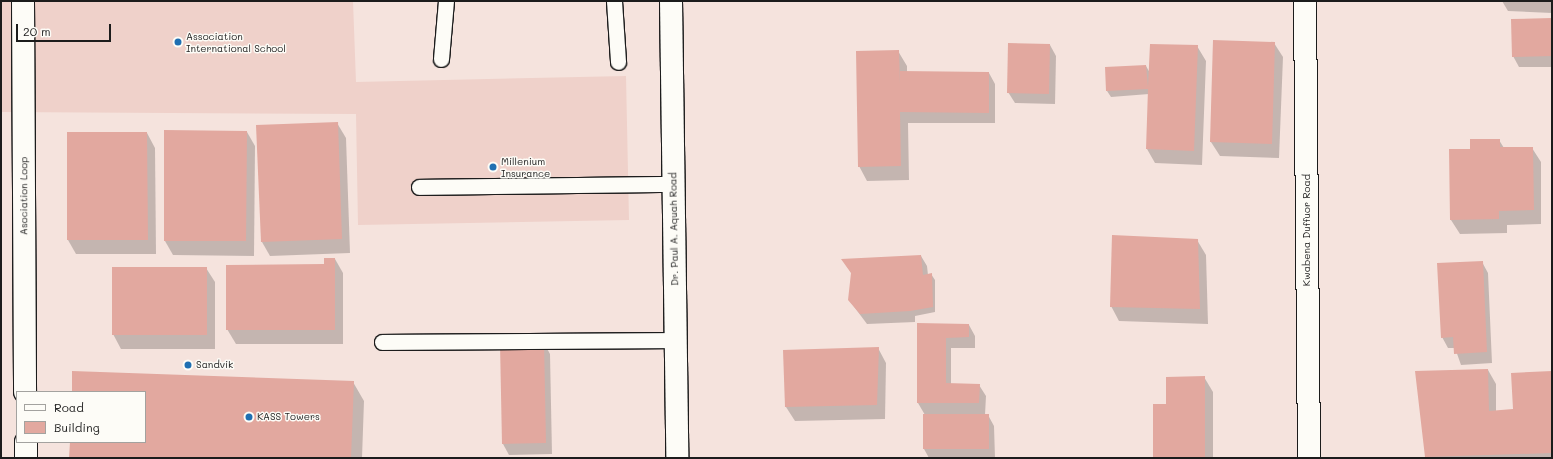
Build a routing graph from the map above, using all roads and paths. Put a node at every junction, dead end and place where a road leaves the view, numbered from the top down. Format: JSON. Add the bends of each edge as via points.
{"nodes":[{"id":1,"x":23,"y":1,"type":"edge"},
{"id":2,"x":446,"y":1,"type":"edge"},
{"id":3,"x":614,"y":1,"type":"edge"},
{"id":4,"x":671,"y":1,"type":"edge"},
{"id":5,"x":1305,"y":1,"type":"edge"},
{"id":6,"x":440,"y":59,"type":"dead end"},
{"id":7,"x":618,"y":62,"type":"dead end"},
{"id":8,"x":673,"y":184,"type":"junction"},
{"id":9,"x":419,"y":187,"type":"dead end"},
{"id":10,"x":675,"y":340,"type":"junction"},
{"id":11,"x":382,"y":342,"type":"dead end"},
{"id":12,"x":25,"y":391,"type":"edge"},
{"id":13,"x":26,"y":443,"type":"edge"},
{"id":14,"x":26,"y":458,"type":"edge"},
{"id":15,"x":676,"y":458,"type":"edge"},
{"id":16,"x":1309,"y":458,"type":"edge"}],
"edges":[{"from":1,"to":12,"type":"street","name":"Asociation Loop"},
{"from":2,"to":6,"type":"lane"},
{"from":3,"to":7,"type":"lane"},
{"from":4,"to":8,"type":"street","name":"Dr. Paul A. Aquah Road"},
{"from":5,"to":16,"type":"street","name":"Kwabena Duffuor Road"},
{"from":8,"to":9,"type":"lane"},
{"from":8,"to":10,"type":"street","name":"Dr. Paul A. Aquah Road"},
{"from":10,"to":11,"type":"lane"},
{"from":10,"to":15,"type":"street","name":"Dr. Paul A. Aquah Road"},
{"from":13,"to":14,"type":"street"}]}
